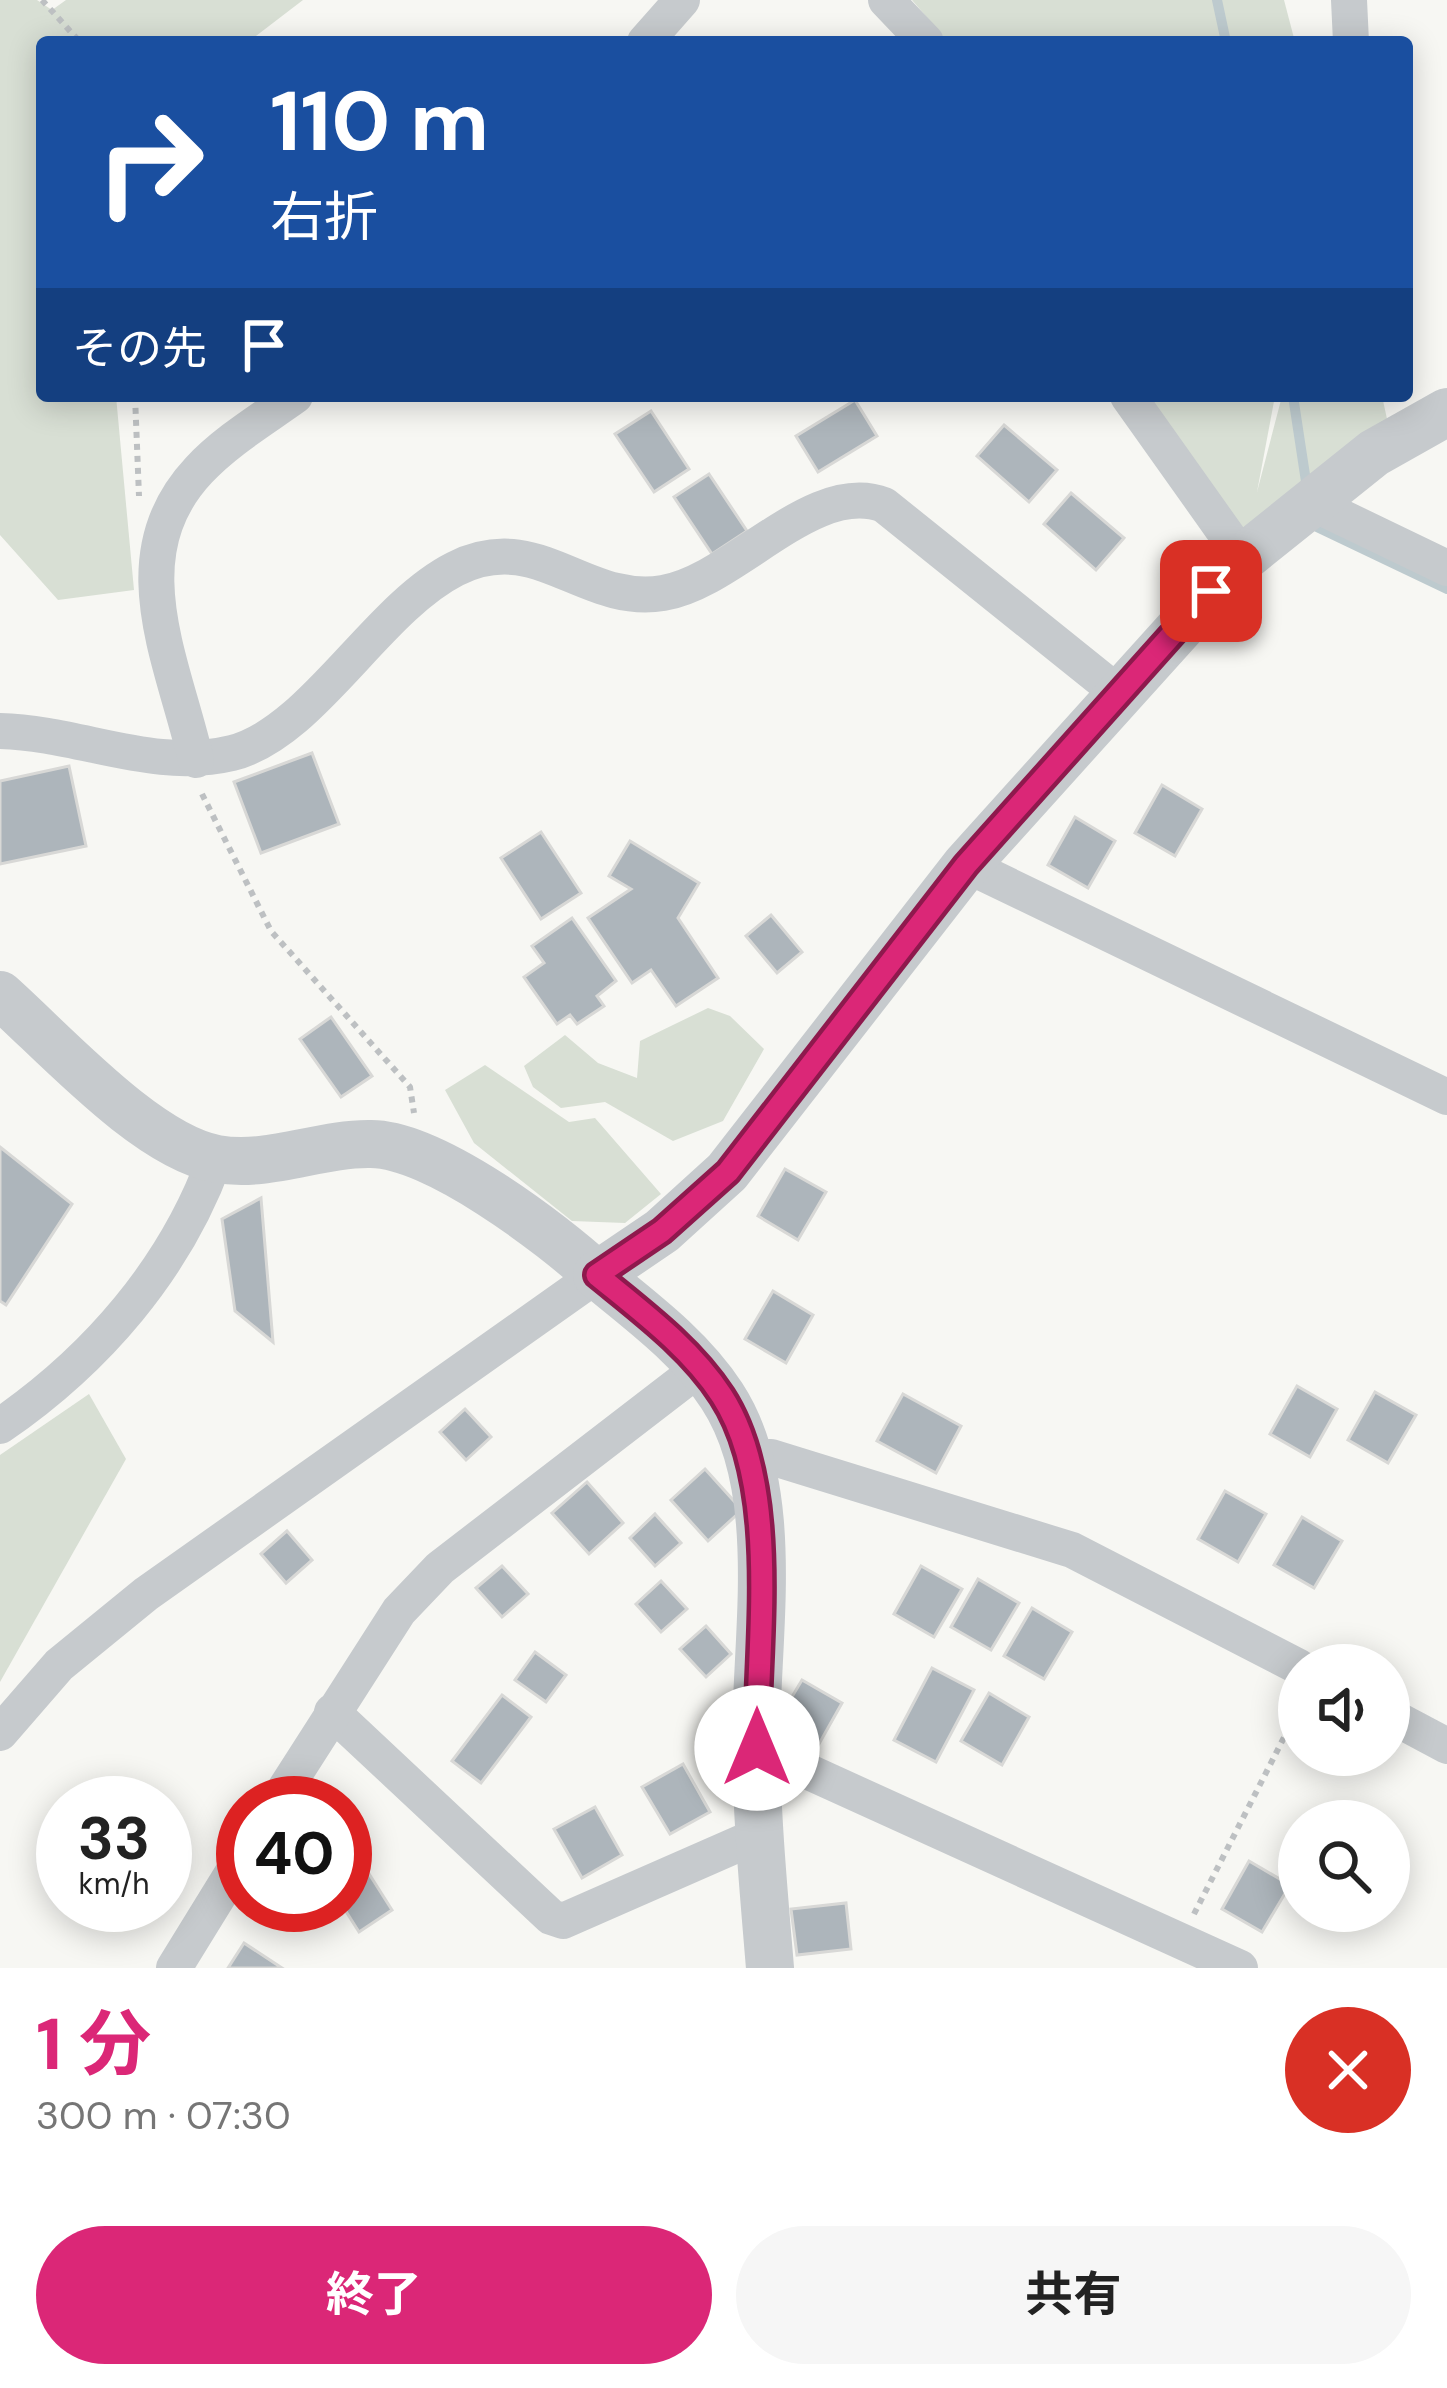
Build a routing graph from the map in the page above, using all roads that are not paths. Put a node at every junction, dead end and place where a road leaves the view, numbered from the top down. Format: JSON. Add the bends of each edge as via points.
{"nodes":[{"id":1,"x":682,"y":0,"type":"edge"},
{"id":2,"x":886,"y":0,"type":"edge"},
{"id":3,"x":1349,"y":0,"type":"edge"},
{"id":4,"x":650,"y":36,"type":"edge"},
{"id":5,"x":920,"y":36,"type":"edge"},
{"id":6,"x":1351,"y":36,"type":"edge"},
{"id":7,"x":287,"y":402,"type":"edge"},
{"id":8,"x":1132,"y":402,"type":"edge"},
{"id":9,"x":1420,"y":413,"type":"edge"},
{"id":10,"x":1324,"y":501,"type":"junction"},
{"id":11,"x":1243,"y":558,"type":"junction"},
{"id":12,"x":1447,"y":568,"type":"edge"},
{"id":13,"x":1117,"y":692,"type":"junction"},
{"id":14,"x":0,"y":731,"type":"edge"},
{"id":15,"x":194,"y":767,"type":"junction"},
{"id":16,"x":966,"y":865,"type":"junction"},
{"id":17,"x":0,"y":995,"type":"edge"},
{"id":18,"x":1447,"y":1096,"type":"edge"},
{"id":19,"x":215,"y":1159,"type":"junction"},
{"id":20,"x":597,"y":1275,"type":"junction"},
{"id":21,"x":700,"y":1368,"type":"junction"},
{"id":22,"x":0,"y":1426,"type":"edge"},
{"id":23,"x":752,"y":1460,"type":"junction"},
{"id":24,"x":1278,"y":1656,"type":"edge"},
{"id":25,"x":332,"y":1712,"type":"junction"},
{"id":26,"x":1410,"y":1726,"type":"edge"},
{"id":27,"x":0,"y":1733,"type":"edge"},
{"id":28,"x":1447,"y":1746,"type":"edge"},
{"id":29,"x":757,"y":1748,"type":"junction"},
{"id":30,"x":293,"y":1776,"type":"edge"},
{"id":31,"x":759,"y":1835,"type":"junction"},
{"id":32,"x":216,"y":1900,"type":"edge"},
{"id":33,"x":174,"y":1968,"type":"edge"},
{"id":34,"x":770,"y":1968,"type":"edge"},
{"id":35,"x":1240,"y":1968,"type":"edge"}],
"edges":[{"from":1,"to":4,"type":"street"},
{"from":2,"to":5,"type":"street"},
{"from":3,"to":6,"type":"street"},
{"from":7,"to":15,"type":"street","via":[[200,469],[158,532],[153,584]]},
{"from":8,"to":11,"type":"street"},
{"from":9,"to":10,"type":"street"},
{"from":10,"to":11,"type":"street"},
{"from":10,"to":12,"type":"street"},
{"from":11,"to":13,"type":"street"},
{"from":13,"to":15,"type":"street","via":[[884,505],[842,500],[702,582],[663,593],[603,590],[556,564],[478,557],[409,599],[274,732]]},
{"from":13,"to":16,"type":"street"},
{"from":14,"to":15,"type":"street","via":[[51,733]]},
{"from":16,"to":18,"type":"street"},
{"from":16,"to":20,"type":"street","via":[[728,1172]]},
{"from":17,"to":19,"type":"street","via":[[157,1132]]},
{"from":19,"to":20,"type":"street","via":[[284,1159],[375,1143],[422,1158],[495,1200]]},
{"from":19,"to":22,"type":"street","via":[[170,1257],[137,1298],[82,1360]]},
{"from":20,"to":21,"type":"street"},
{"from":20,"to":27,"type":"street","via":[[146,1594],[59,1665]]},
{"from":21,"to":23,"type":"street"},
{"from":21,"to":25,"type":"street","via":[[440,1568],[399,1611]]},
{"from":23,"to":24,"type":"street","via":[[771,1457],[1072,1550]]},
{"from":23,"to":29,"type":"street","via":[[760,1521]]},
{"from":25,"to":30,"type":"street"},
{"from":25,"to":31,"type":"street","via":[[563,1922]]},
{"from":26,"to":28,"type":"street"},
{"from":29,"to":31,"type":"street"},
{"from":29,"to":35,"type":"street"},
{"from":31,"to":34,"type":"street"},
{"from":32,"to":33,"type":"street"}]}
